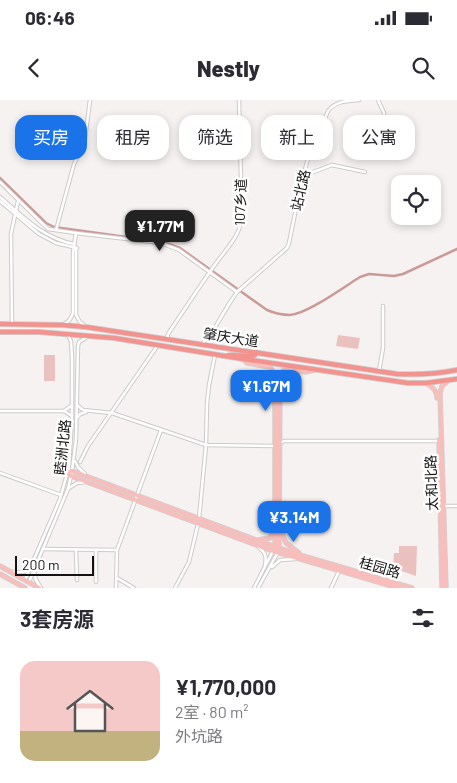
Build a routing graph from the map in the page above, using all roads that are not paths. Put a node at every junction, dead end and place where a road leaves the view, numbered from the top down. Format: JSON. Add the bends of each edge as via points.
{"nodes":[{"id":1,"x":90,"y":100,"type":"edge"},
{"id":2,"x":239,"y":100,"type":"edge"},
{"id":3,"x":359,"y":100,"type":"edge"},
{"id":4,"x":378,"y":100,"type":"edge"},
{"id":5,"x":384,"y":115,"type":"edge"},
{"id":6,"x":365,"y":172,"type":"dead end"},
{"id":7,"x":303,"y":176,"type":"junction"},
{"id":8,"x":0,"y":182,"type":"edge"},
{"id":9,"x":0,"y":199,"type":"edge"},
{"id":10,"x":18,"y":201,"type":"junction"},
{"id":11,"x":15,"y":212,"type":"junction"},
{"id":12,"x":56,"y":230,"type":"junction"},
{"id":13,"x":76,"y":233,"type":"junction"},
{"id":14,"x":75,"y":247,"type":"junction"},
{"id":15,"x":210,"y":272,"type":"junction"},
{"id":16,"x":237,"y":292,"type":"junction"},
{"id":17,"x":383,"y":306,"type":"dead end"},
{"id":18,"x":74,"y":314,"type":"junction"},
{"id":19,"x":0,"y":324,"type":"edge"},
{"id":20,"x":12,"y":324,"type":"junction"},
{"id":21,"x":37,"y":324,"type":"junction"},
{"id":22,"x":63,"y":325,"type":"junction"},
{"id":23,"x":86,"y":327,"type":"junction"},
{"id":24,"x":0,"y":332,"type":"edge"},
{"id":25,"x":37,"y":332,"type":"junction"},
{"id":26,"x":68,"y":334,"type":"junction"},
{"id":27,"x":89,"y":336,"type":"junction"},
{"id":28,"x":167,"y":339,"type":"junction"},
{"id":29,"x":203,"y":344,"type":"junction"},
{"id":30,"x":158,"y":345,"type":"junction"},
{"id":31,"x":256,"y":352,"type":"junction"},
{"id":32,"x":215,"y":354,"type":"junction"},
{"id":33,"x":225,"y":356,"type":"junction"},
{"id":34,"x":72,"y":357,"type":"junction"},
{"id":35,"x":77,"y":358,"type":"junction"},
{"id":36,"x":243,"y":359,"type":"junction"},
{"id":37,"x":319,"y":362,"type":"junction"},
{"id":38,"x":294,"y":366,"type":"junction"},
{"id":39,"x":319,"y":370,"type":"junction"},
{"id":40,"x":457,"y":370,"type":"edge"},
{"id":41,"x":379,"y":371,"type":"junction"},
{"id":42,"x":277,"y":378,"type":"junction"},
{"id":43,"x":457,"y":379,"type":"edge"},
{"id":44,"x":448,"y":381,"type":"junction"},
{"id":45,"x":426,"y":383,"type":"junction"},
{"id":46,"x":72,"y":405,"type":"junction"},
{"id":47,"x":77,"y":405,"type":"junction"},
{"id":48,"x":0,"y":410,"type":"edge"},
{"id":49,"x":64,"y":411,"type":"junction"},
{"id":50,"x":88,"y":411,"type":"junction"},
{"id":51,"x":112,"y":412,"type":"junction"},
{"id":52,"x":72,"y":416,"type":"junction"},
{"id":53,"x":77,"y":418,"type":"junction"},
{"id":54,"x":161,"y":430,"type":"junction"},
{"id":55,"x":440,"y":440,"type":"junction"},
{"id":56,"x":206,"y":445,"type":"junction"},
{"id":57,"x":277,"y":445,"type":"junction"},
{"id":58,"x":74,"y":459,"type":"junction"},
{"id":59,"x":80,"y":462,"type":"dead end"},
{"id":60,"x":0,"y":473,"type":"edge"},
{"id":61,"x":70,"y":473,"type":"junction"},
{"id":62,"x":88,"y":477,"type":"junction"},
{"id":63,"x":86,"y":482,"type":"junction"},
{"id":64,"x":68,"y":489,"type":"junction"},
{"id":65,"x":61,"y":495,"type":"junction"},
{"id":66,"x":136,"y":498,"type":"junction"},
{"id":67,"x":442,"y":506,"type":"junction"},
{"id":68,"x":457,"y":506,"type":"edge"},
{"id":69,"x":198,"y":522,"type":"junction"},
{"id":70,"x":278,"y":527,"type":"junction"},
{"id":71,"x":255,"y":542,"type":"junction"},
{"id":72,"x":42,"y":549,"type":"junction"},
{"id":73,"x":76,"y":550,"type":"junction"},
{"id":74,"x":96,"y":550,"type":"junction"},
{"id":75,"x":117,"y":550,"type":"junction"},
{"id":76,"x":276,"y":550,"type":"junction"},
{"id":77,"x":301,"y":557,"type":"junction"},
{"id":78,"x":0,"y":566,"type":"edge"},
{"id":79,"x":264,"y":568,"type":"junction"},
{"id":80,"x":340,"y":569,"type":"junction"},
{"id":81,"x":32,"y":570,"type":"junction"},
{"id":82,"x":268,"y":570,"type":"junction"},
{"id":83,"x":11,"y":572,"type":"junction"},
{"id":84,"x":0,"y":574,"type":"edge"},
{"id":85,"x":444,"y":576,"type":"junction"},
{"id":86,"x":117,"y":578,"type":"junction"},
{"id":87,"x":11,"y":580,"type":"junction"},
{"id":88,"x":76,"y":580,"type":"dead end"},
{"id":89,"x":27,"y":581,"type":"junction"},
{"id":90,"x":96,"y":582,"type":"dead end"},
{"id":91,"x":15,"y":588,"type":"edge"},
{"id":92,"x":24,"y":588,"type":"edge"},
{"id":93,"x":40,"y":588,"type":"edge"},
{"id":94,"x":116,"y":588,"type":"edge"},
{"id":95,"x":134,"y":588,"type":"edge"},
{"id":96,"x":175,"y":588,"type":"edge"},
{"id":97,"x":254,"y":588,"type":"edge"},
{"id":98,"x":258,"y":588,"type":"edge"},
{"id":99,"x":330,"y":588,"type":"edge"},
{"id":100,"x":398,"y":588,"type":"edge"},
{"id":101,"x":412,"y":588,"type":"edge"},
{"id":102,"x":438,"y":588,"type":"edge"},
{"id":103,"x":446,"y":588,"type":"edge"}],
"edges":[{"from":1,"to":12,"type":"street","via":[[85,139],[78,143],[80,152]]},
{"from":2,"to":15,"type":"street","name":"107乡道","via":[[241,227]]},
{"from":3,"to":7,"type":"street","name":"站北路","via":[[339,102],[328,111]]},
{"from":4,"to":5,"type":"street"},
{"from":6,"to":7,"type":"street","via":[[332,165]]},
{"from":7,"to":16,"type":"street","name":"站北路","via":[[287,248]]},
{"from":8,"to":10,"type":"street"},
{"from":9,"to":11,"type":"street"},
{"from":10,"to":11,"type":"street"},
{"from":10,"to":12,"type":"street","via":[[48,229]]},
{"from":11,"to":14,"type":"street","via":[[42,232]]},
{"from":11,"to":20,"type":"street","via":[[10,234]]},
{"from":12,"to":13,"type":"street"},
{"from":13,"to":14,"type":"street"},
{"from":13,"to":15,"type":"street","via":[[161,243],[179,250]]},
{"from":14,"to":18,"type":"street"},
{"from":15,"to":16,"type":"street"},
{"from":15,"to":28,"type":"street","name":"107乡道"},
{"from":16,"to":29,"type":"street"},
{"from":17,"to":41,"type":"street","via":[[383,348]]},
{"from":18,"to":22,"type":"street"},
{"from":18,"to":23,"type":"street"},
{"from":19,"to":20,"type":"highway","name":"肇庆大道"},
{"from":20,"to":21,"type":"highway","name":"肇庆大道"},
{"from":21,"to":22,"type":"highway","name":"肇庆大道"},
{"from":21,"to":25,"type":"highway"},
{"from":22,"to":23,"type":"highway","name":"肇庆大道"},
{"from":23,"to":28,"type":"highway","name":"肇庆大道"},
{"from":24,"to":25,"type":"highway","name":"肇庆大道"},
{"from":25,"to":26,"type":"highway","name":"肇庆大道"},
{"from":26,"to":27,"type":"highway","name":"肇庆大道"},
{"from":26,"to":34,"type":"street","name":"睦洲北路"},
{"from":27,"to":30,"type":"highway","name":"肇庆大道"},
{"from":27,"to":35,"type":"street","name":"睦洲北路","via":[[79,342]]},
{"from":28,"to":29,"type":"highway","name":"肇庆大道"},
{"from":29,"to":31,"type":"highway","name":"肇庆大道"},
{"from":30,"to":32,"type":"highway","name":"肇庆大道"},
{"from":30,"to":51,"type":"street"},
{"from":31,"to":33,"type":"highway","via":[[252,357]]},
{"from":31,"to":37,"type":"highway","name":"肇庆大道"},
{"from":32,"to":33,"type":"highway","name":"肇庆大道"},
{"from":32,"to":56,"type":"street","via":[[207,403]]},
{"from":33,"to":36,"type":"highway","name":"肇庆大道"},
{"from":34,"to":35,"type":"street","via":[[75,350]]},
{"from":34,"to":46,"type":"street","name":"睦洲北路"},
{"from":35,"to":47,"type":"street","name":"睦洲北路"},
{"from":36,"to":38,"type":"highway","name":"肇庆大道"},
{"from":36,"to":42,"type":"main road","via":[[247,363],[270,367]]},
{"from":37,"to":38,"type":"highway","via":[[295,361]]},
{"from":37,"to":41,"type":"highway","name":"肇庆大道"},
{"from":38,"to":39,"type":"highway","name":"肇庆大道"},
{"from":39,"to":42,"type":"main road","via":[[286,369]]},
{"from":39,"to":45,"type":"highway","name":"肇庆大道"},
{"from":40,"to":41,"type":"highway","name":"肇庆大道","via":[[419,375]]},
{"from":42,"to":57,"type":"main road"},
{"from":43,"to":44,"type":"highway","name":"肇庆大道"},
{"from":44,"to":45,"type":"highway","name":"肇庆大道"},
{"from":44,"to":55,"type":"main road","name":"太和北路","via":[[440,393]]},
{"from":45,"to":55,"type":"main road","name":"太和北路","via":[[437,395]]},
{"from":46,"to":49,"type":"street"},
{"from":46,"to":52,"type":"street","name":"睦洲北路"},
{"from":47,"to":50,"type":"street"},
{"from":47,"to":53,"type":"street","name":"睦洲北路"},
{"from":48,"to":49,"type":"street"},
{"from":49,"to":52,"type":"street"},
{"from":50,"to":51,"type":"street"},
{"from":50,"to":53,"type":"street"},
{"from":51,"to":54,"type":"street"},
{"from":51,"to":59,"type":"street"},
{"from":52,"to":61,"type":"street","name":"睦洲北路"},
{"from":53,"to":58,"type":"street","name":"睦洲北路"},
{"from":54,"to":56,"type":"street"},
{"from":54,"to":66,"type":"street"},
{"from":55,"to":57,"type":"street","via":[[284,441]]},
{"from":55,"to":67,"type":"main road","name":"太和北路"},
{"from":56,"to":57,"type":"street"},
{"from":56,"to":69,"type":"street"},
{"from":57,"to":70,"type":"main road"},
{"from":58,"to":61,"type":"street","name":"睦洲北路"},
{"from":58,"to":62,"type":"street"},
{"from":60,"to":65,"type":"street"},
{"from":61,"to":62,"type":"main road"},
{"from":61,"to":63,"type":"main road"},
{"from":61,"to":64,"type":"street","name":"睦洲北路"},
{"from":61,"to":65,"type":"street","name":"睦洲北路"},
{"from":62,"to":66,"type":"main road"},
{"from":63,"to":64,"type":"street"},
{"from":63,"to":66,"type":"main road"},
{"from":64,"to":72,"type":"street","name":"睦洲北路"},
{"from":65,"to":81,"type":"street","name":"睦洲北路"},
{"from":66,"to":69,"type":"main road","name":"桂园路"},
{"from":66,"to":75,"type":"street"},
{"from":67,"to":68,"type":"street"},
{"from":67,"to":85,"type":"main road","name":"太和北路"},
{"from":69,"to":71,"type":"main road","name":"桂园路"},
{"from":69,"to":96,"type":"street","via":[[189,562]]},
{"from":70,"to":71,"type":"main road","via":[[270,538]]},
{"from":70,"to":76,"type":"main road"},
{"from":70,"to":77,"type":"main road","via":[[286,543]]},
{"from":71,"to":76,"type":"main road","name":"桂园路"},
{"from":71,"to":79,"type":"street","via":[[266,555]]},
{"from":72,"to":73,"type":"street"},
{"from":72,"to":81,"type":"street","name":"睦洲北路"},
{"from":73,"to":74,"type":"street"},
{"from":73,"to":88,"type":"street"},
{"from":74,"to":75,"type":"street"},
{"from":74,"to":90,"type":"street"},
{"from":75,"to":86,"type":"street"},
{"from":76,"to":77,"type":"main road","name":"桂园路"},
{"from":76,"to":79,"type":"street"},
{"from":76,"to":82,"type":"street"},
{"from":77,"to":80,"type":"main road","name":"桂园路"},
{"from":77,"to":82,"type":"street","via":[[280,560]]},
{"from":78,"to":83,"type":"main road"},
{"from":79,"to":97,"type":"street"},
{"from":80,"to":99,"type":"street"},
{"from":80,"to":100,"type":"main road"},
{"from":80,"to":101,"type":"main road","name":"桂园路"},
{"from":81,"to":83,"type":"street"},
{"from":81,"to":89,"type":"street","name":"睦洲北路"},
{"from":81,"to":93,"type":"street"},
{"from":82,"to":98,"type":"street"},
{"from":83,"to":89,"type":"main road"},
{"from":84,"to":87,"type":"main road"},
{"from":85,"to":102,"type":"main road"},
{"from":85,"to":103,"type":"main road"},
{"from":86,"to":94,"type":"street"},
{"from":86,"to":95,"type":"street"},
{"from":87,"to":91,"type":"main road"},
{"from":87,"to":92,"type":"main road"},
{"from":89,"to":92,"type":"main road","name":"睦洲北路"},
{"from":89,"to":93,"type":"main road"}]}
